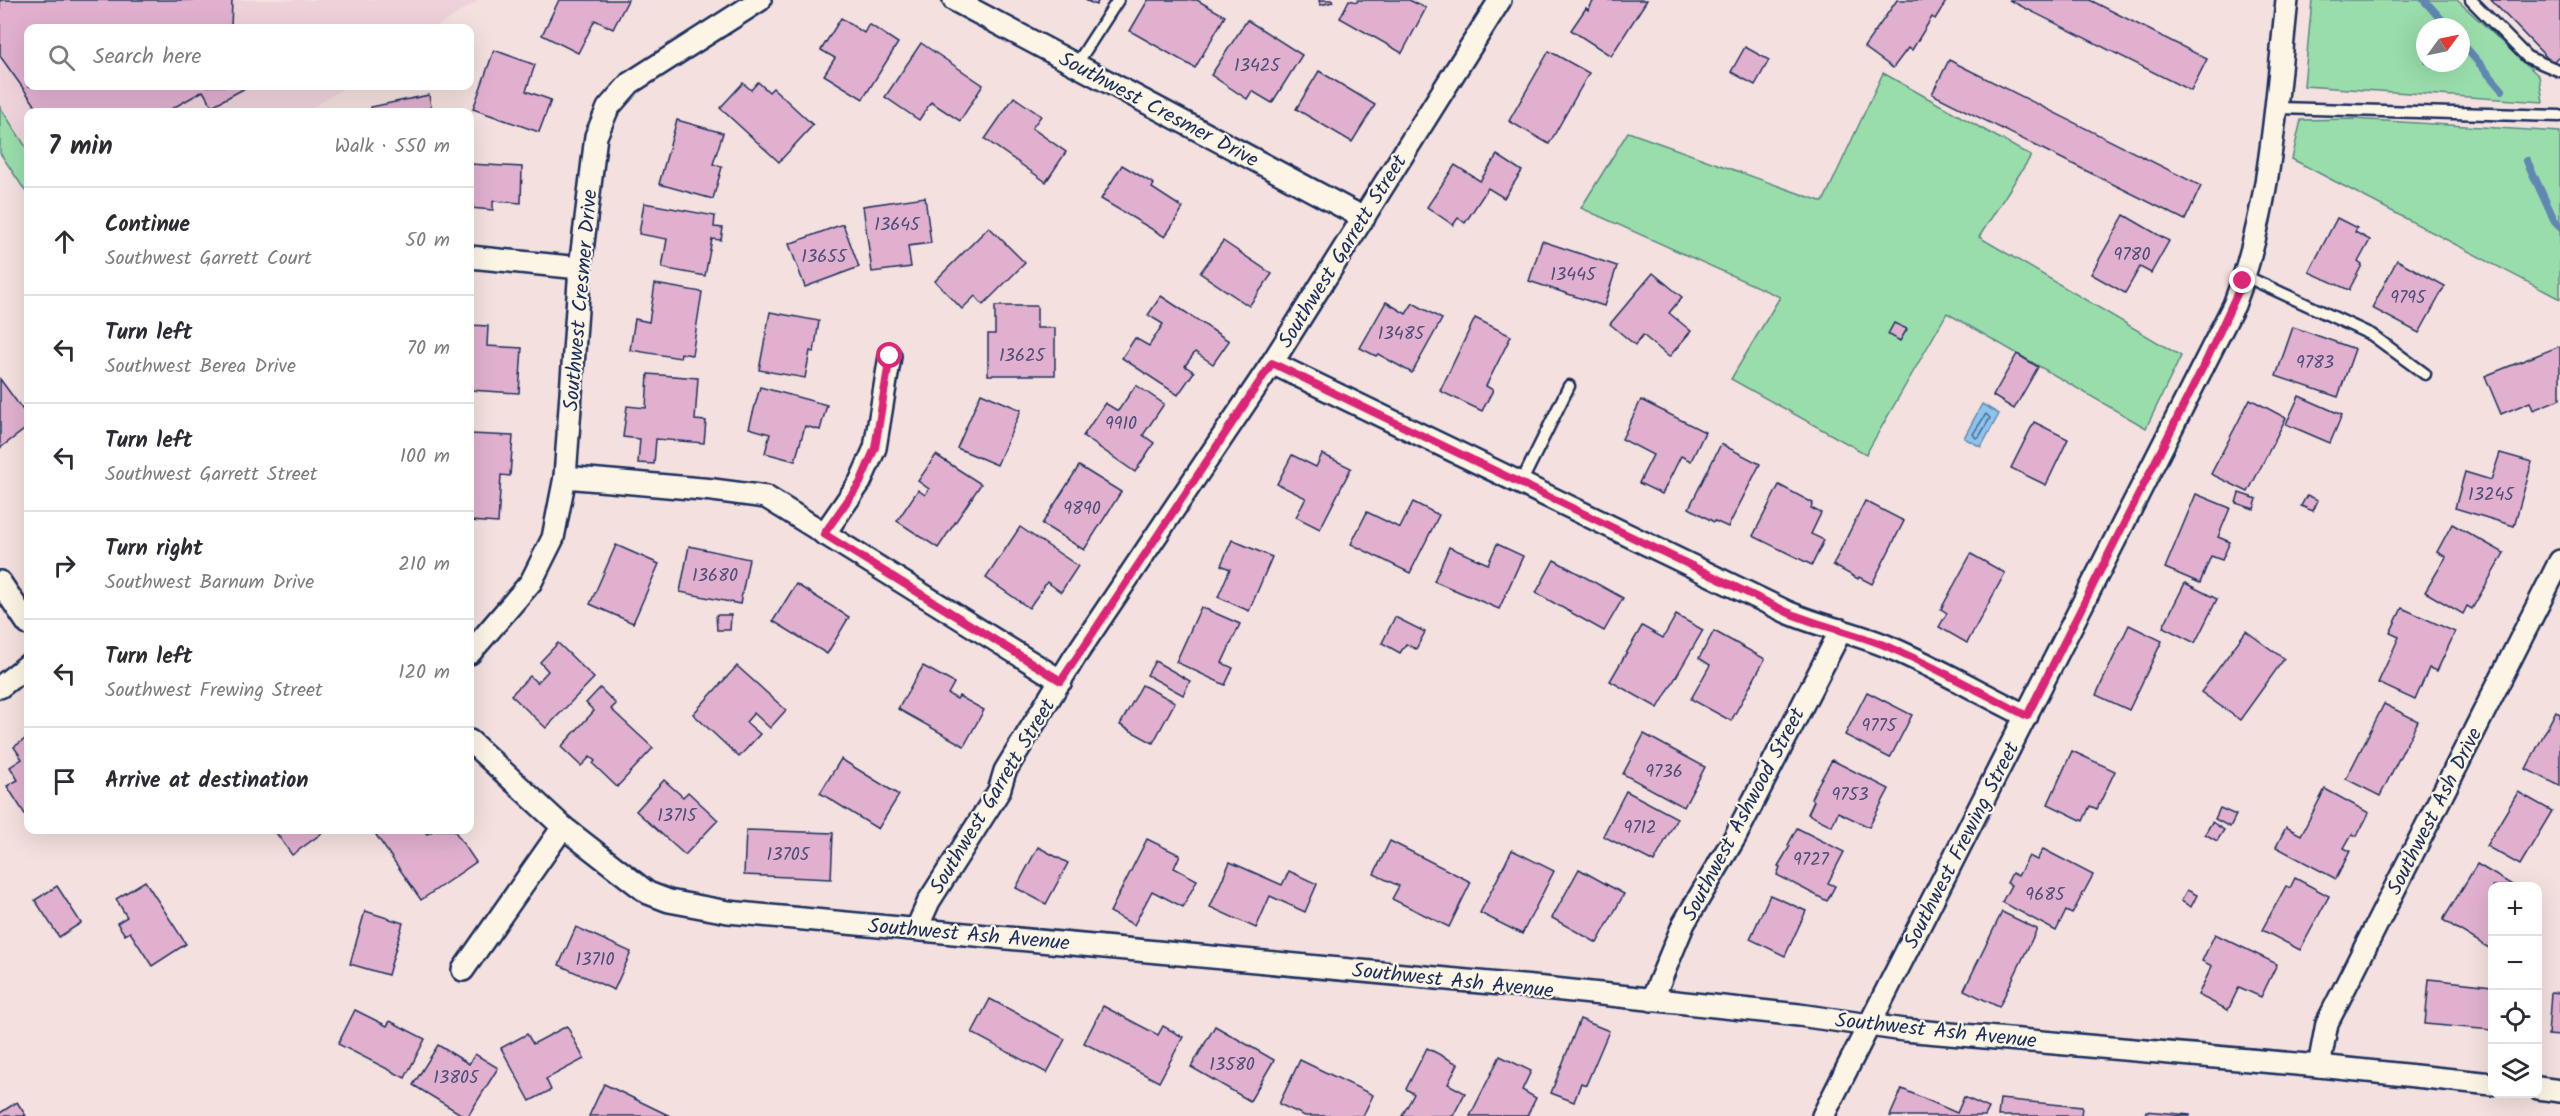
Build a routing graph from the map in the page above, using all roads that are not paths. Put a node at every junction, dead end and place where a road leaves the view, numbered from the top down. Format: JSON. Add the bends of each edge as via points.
{"nodes":[{"id":1,"x":760,"y":0,"type":"edge"},
{"id":2,"x":954,"y":0,"type":"edge"},
{"id":3,"x":1118,"y":0,"type":"edge"},
{"id":4,"x":1500,"y":0,"type":"edge"},
{"id":5,"x":2287,"y":0,"type":"edge"},
{"id":6,"x":2471,"y":0,"type":"edge"},
{"id":7,"x":1076,"y":65,"type":"junction"},
{"id":8,"x":2560,"y":71,"type":"edge"},
{"id":9,"x":2276,"y":108,"type":"junction"},
{"id":10,"x":2560,"y":116,"type":"edge"},
{"id":11,"x":1364,"y":218,"type":"junction"},
{"id":12,"x":474,"y":258,"type":"edge"},
{"id":13,"x":580,"y":268,"type":"junction"},
{"id":14,"x":2245,"y":276,"type":"junction"},
{"id":15,"x":890,"y":356,"type":"dead end"},
{"id":16,"x":1272,"y":363,"type":"junction"},
{"id":17,"x":2425,"y":374,"type":"dead end"},
{"id":18,"x":1569,"y":386,"type":"dead end"},
{"id":19,"x":565,"y":477,"type":"junction"},
{"id":20,"x":1521,"y":483,"type":"junction"},
{"id":21,"x":824,"y":534,"type":"junction"},
{"id":22,"x":2560,"y":561,"type":"edge"},
{"id":23,"x":0,"y":582,"type":"edge"},
{"id":24,"x":24,"y":618,"type":"edge"},
{"id":25,"x":1841,"y":630,"type":"junction"},
{"id":26,"x":474,"y":648,"type":"edge"},
{"id":27,"x":24,"y":668,"type":"edge"},
{"id":28,"x":1061,"y":681,"type":"junction"},
{"id":29,"x":0,"y":687,"type":"edge"},
{"id":30,"x":2027,"y":716,"type":"junction"},
{"id":31,"x":474,"y":745,"type":"edge"},
{"id":32,"x":563,"y":827,"type":"junction"},
{"id":33,"x":916,"y":928,"type":"junction"},
{"id":34,"x":464,"y":970,"type":"dead end"},
{"id":35,"x":1652,"y":1000,"type":"junction"},
{"id":36,"x":1869,"y":1024,"type":"junction"},
{"id":37,"x":2319,"y":1066,"type":"junction"},
{"id":38,"x":2488,"y":1083,"type":"edge"},
{"id":39,"x":2542,"y":1089,"type":"edge"},
{"id":40,"x":2560,"y":1091,"type":"edge"},
{"id":41,"x":1823,"y":1116,"type":"edge"}],
"edges":[{"from":1,"to":13,"type":"street","name":"Southwest Cresmer Drive","via":[[630,83],[608,108],[596,136]]},
{"from":2,"to":7,"type":"street","name":"Southwest Cresmer Drive"},
{"from":3,"to":7,"type":"lane"},
{"from":4,"to":11,"type":"street","name":"Southwest Garrett Street"},
{"from":5,"to":9,"type":"street","name":"Southwest Frewing Street"},
{"from":6,"to":8,"type":"lane","via":[[2527,57]]},
{"from":7,"to":11,"type":"street","name":"Southwest Cresmer Drive"},
{"from":9,"to":10,"type":"lane"},
{"from":9,"to":14,"type":"street","name":"Southwest Frewing Street","via":[[2258,233]]},
{"from":11,"to":16,"type":"street","name":"Southwest Garrett Street"},
{"from":12,"to":13,"type":"street"},
{"from":13,"to":19,"type":"street","name":"Southwest Cresmer Drive"},
{"from":14,"to":17,"type":"lane","via":[[2372,335]]},
{"from":14,"to":30,"type":"street","name":"Southwest Frewing Street"},
{"from":15,"to":21,"type":"street","via":[[875,448],[860,483]]},
{"from":16,"to":20,"type":"street"},
{"from":16,"to":28,"type":"street","name":"Southwest Garrett Street"},
{"from":18,"to":20,"type":"lane"},
{"from":19,"to":21,"type":"street","via":[[766,497]]},
{"from":19,"to":26,"type":"street","name":"Southwest Cresmer Drive","via":[[553,538],[531,582]]},
{"from":20,"to":25,"type":"street","via":[[1787,612]]},
{"from":21,"to":28,"type":"street"},
{"from":22,"to":37,"type":"street","name":"Southwest Ash Drive","via":[[2327,1023]]},
{"from":23,"to":24,"type":"street"},
{"from":25,"to":30,"type":"street","via":[[1893,648]]},
{"from":25,"to":35,"type":"street","name":"Southwest Ashwood Street","via":[[1735,837],[1684,923]]},
{"from":27,"to":29,"type":"street"},
{"from":28,"to":33,"type":"street","name":"Southwest Garrett Street"},
{"from":30,"to":36,"type":"street","name":"Southwest Frewing Street"},
{"from":31,"to":32,"type":"street","name":"Southwest Ash Avenue"},
{"from":32,"to":33,"type":"street","name":"Southwest Ash Avenue","via":[[622,875],[648,893],[669,901],[728,912]]},
{"from":32,"to":34,"type":"street"},
{"from":33,"to":35,"type":"street","name":"Southwest Ash Avenue"},
{"from":35,"to":36,"type":"street","name":"Southwest Ash Avenue"},
{"from":36,"to":37,"type":"street","name":"Southwest Ash Avenue"},
{"from":36,"to":41,"type":"street","name":"Southwest Frewing Street"},
{"from":37,"to":38,"type":"street","name":"Southwest Ash Avenue"},
{"from":39,"to":40,"type":"street"}]}
